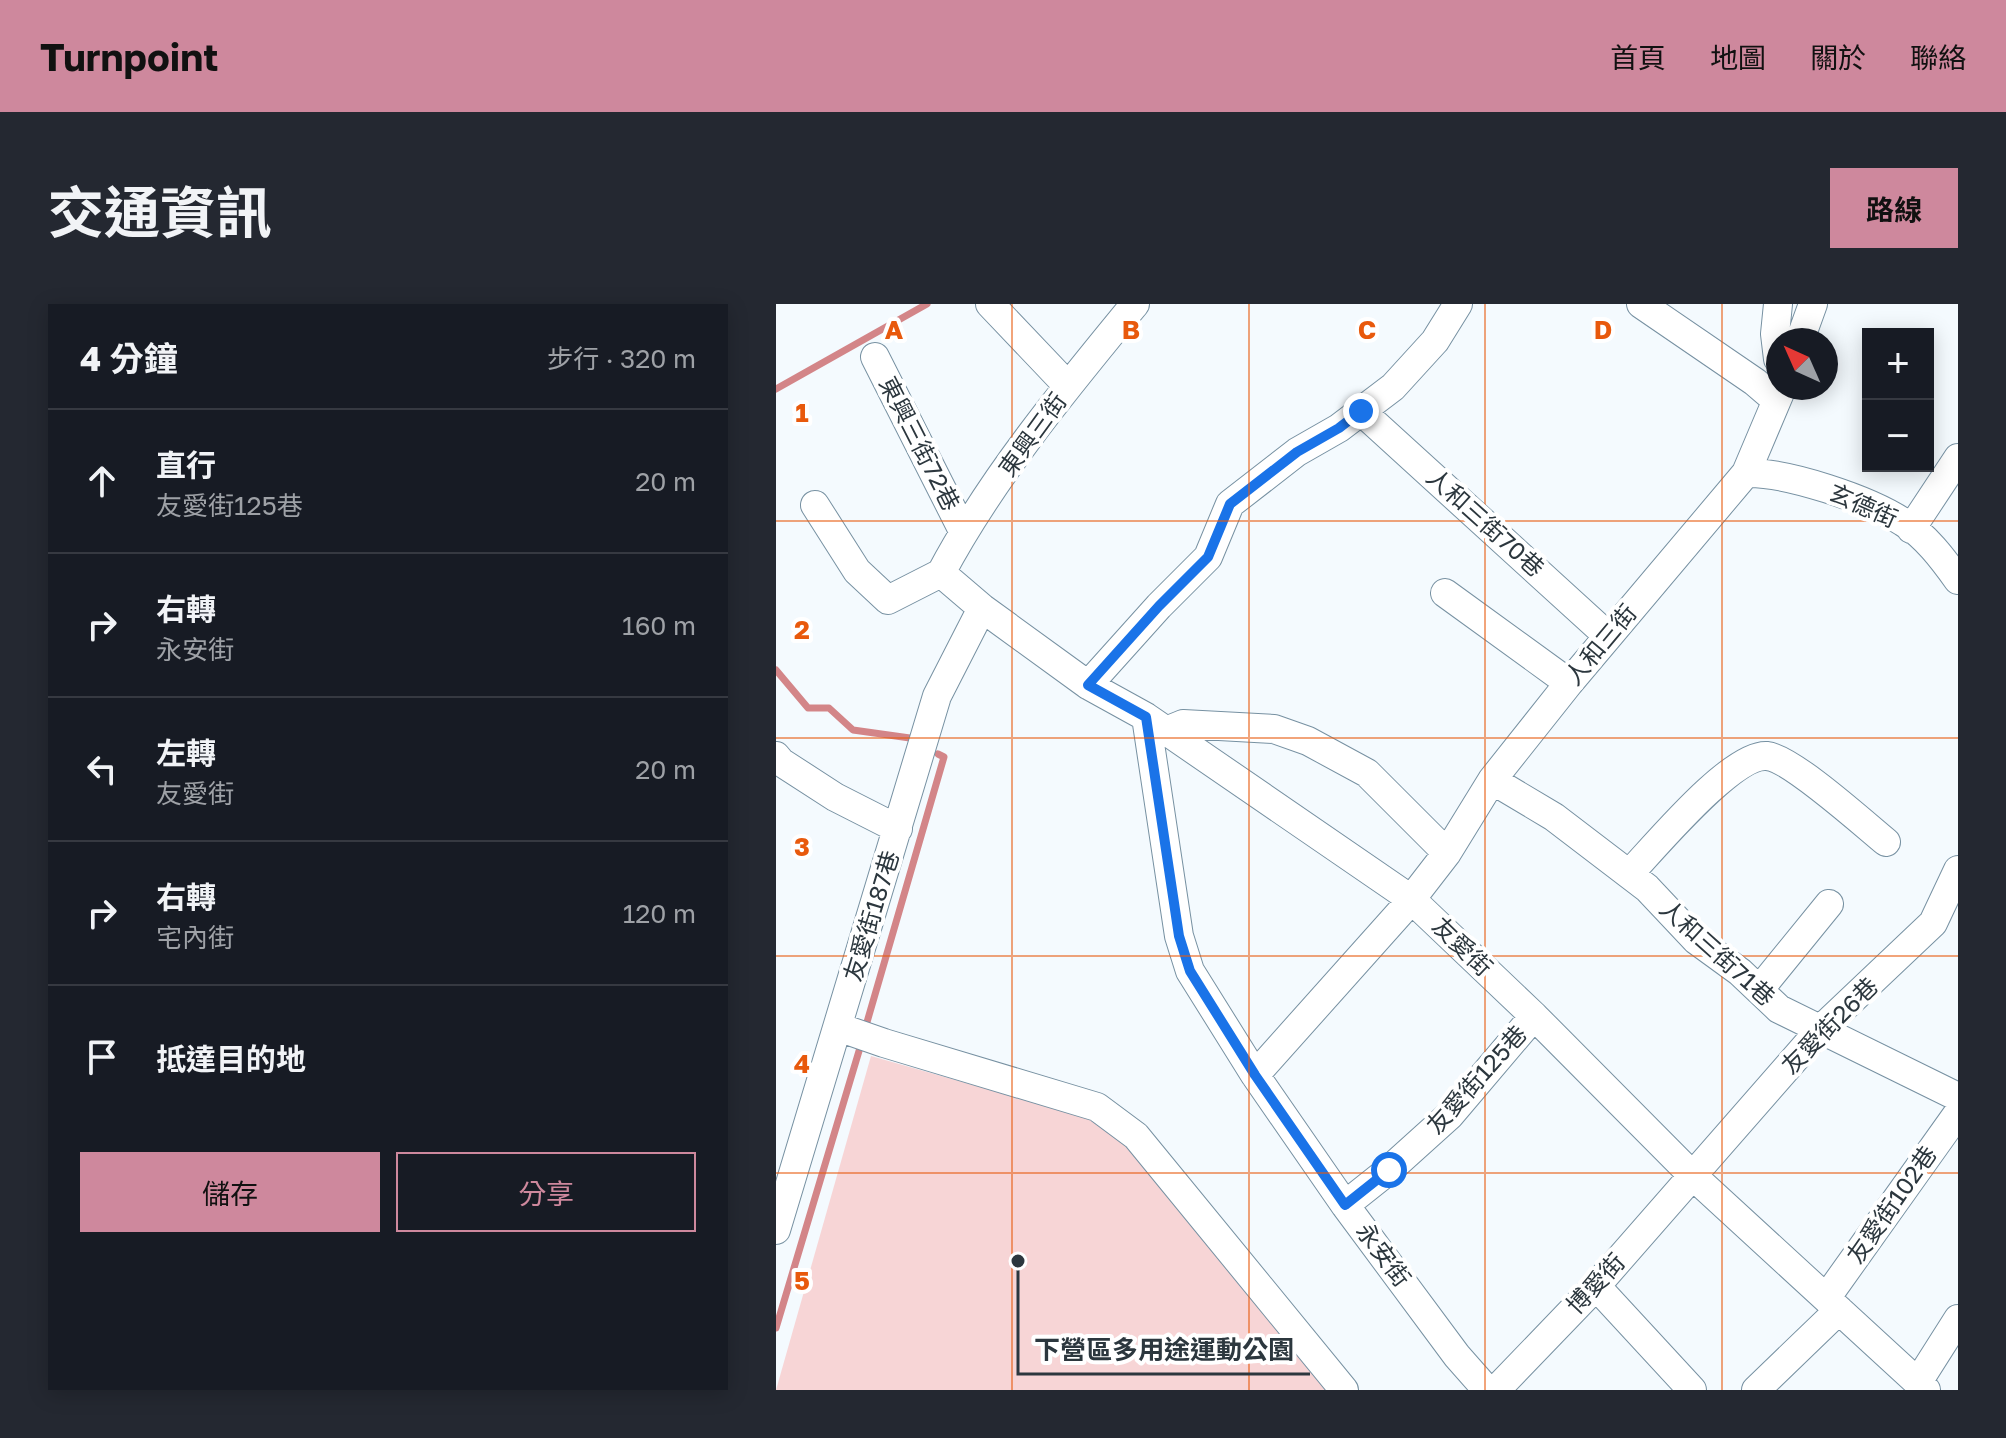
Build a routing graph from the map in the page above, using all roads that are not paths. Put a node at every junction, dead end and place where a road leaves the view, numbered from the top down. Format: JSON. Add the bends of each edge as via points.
{"nodes":[{"id":1,"x":990,"y":304,"type":"edge"},
{"id":2,"x":1135,"y":304,"type":"edge"},
{"id":3,"x":1458,"y":304,"type":"edge"},
{"id":4,"x":1641,"y":304,"type":"edge"},
{"id":5,"x":1778,"y":304,"type":"edge"},
{"id":6,"x":1813,"y":304,"type":"edge"},
{"id":7,"x":1776,"y":328,"type":"edge"},
{"id":8,"x":1804,"y":328,"type":"edge"},
{"id":9,"x":875,"y":357,"type":"dead end"},
{"id":10,"x":1068,"y":386,"type":"junction"},
{"id":11,"x":1766,"y":388,"type":"edge"},
{"id":12,"x":1776,"y":400,"type":"edge"},
{"id":13,"x":1361,"y":411,"type":"junction"},
{"id":14,"x":1958,"y":458,"type":"edge"},
{"id":15,"x":1746,"y":473,"type":"junction"},
{"id":16,"x":815,"y":505,"type":"dead end"},
{"id":17,"x":1911,"y":529,"type":"junction"},
{"id":18,"x":963,"y":531,"type":"junction"},
{"id":19,"x":941,"y":573,"type":"junction"},
{"id":20,"x":1958,"y":580,"type":"edge"},
{"id":21,"x":1445,"y":593,"type":"dead end"},
{"id":22,"x":982,"y":608,"type":"junction"},
{"id":23,"x":1608,"y":636,"type":"junction"},
{"id":24,"x":1569,"y":683,"type":"junction"},
{"id":25,"x":1088,"y":685,"type":"junction"},
{"id":26,"x":1156,"y":724,"type":"junction"},
{"id":27,"x":776,"y":756,"type":"edge"},
{"id":28,"x":1492,"y":780,"type":"junction"},
{"id":29,"x":898,"y":829,"type":"junction"},
{"id":30,"x":1886,"y":842,"type":"dead end"},
{"id":31,"x":1447,"y":853,"type":"junction"},
{"id":32,"x":1958,"y":870,"type":"edge"},
{"id":33,"x":1629,"y":874,"type":"junction"},
{"id":34,"x":1411,"y":899,"type":"junction"},
{"id":35,"x":1829,"y":904,"type":"dead end"},
{"id":36,"x":1759,"y":990,"type":"junction"},
{"id":37,"x":1534,"y":1016,"type":"junction"},
{"id":38,"x":838,"y":1027,"type":"junction"},
{"id":39,"x":1820,"y":1030,"type":"junction"},
{"id":40,"x":1255,"y":1075,"type":"junction"},
{"id":41,"x":1958,"y":1097,"type":"edge"},
{"id":42,"x":1958,"y":1113,"type":"edge"},
{"id":43,"x":1693,"y":1176,"type":"junction"},
{"id":44,"x":1345,"y":1205,"type":"junction"},
{"id":45,"x":776,"y":1230,"type":"edge"},
{"id":46,"x":1596,"y":1286,"type":"junction"},
{"id":47,"x":1833,"y":1304,"type":"junction"},
{"id":48,"x":1958,"y":1319,"type":"edge"},
{"id":49,"x":1922,"y":1386,"type":"edge"},
{"id":50,"x":1344,"y":1390,"type":"edge"},
{"id":51,"x":1487,"y":1390,"type":"edge"},
{"id":52,"x":1496,"y":1390,"type":"edge"},
{"id":53,"x":1692,"y":1390,"type":"edge"},
{"id":54,"x":1756,"y":1390,"type":"edge"}],
"edges":[{"from":1,"to":10,"type":"street"},
{"from":2,"to":10,"type":"street","name":"東興三街"},
{"from":3,"to":13,"type":"street","via":[[1435,341],[1393,387]]},
{"from":4,"to":11,"type":"street"},
{"from":5,"to":7,"type":"street"},
{"from":6,"to":8,"type":"street"},
{"from":9,"to":18,"type":"street","name":"東興三街72巷"},
{"from":10,"to":18,"type":"street","name":"東興三街"},
{"from":12,"to":15,"type":"street","name":"人和三街"},
{"from":13,"to":23,"type":"street","name":"人和三街70巷"},
{"from":13,"to":25,"type":"street","via":[[1230,504],[1208,557]]},
{"from":14,"to":17,"type":"street"},
{"from":15,"to":17,"type":"street","name":"玄德街","via":[[1767,472],[1838,492]]},
{"from":15,"to":23,"type":"street","name":"人和三街"},
{"from":16,"to":19,"type":"street","via":[[857,571],[888,600]]},
{"from":17,"to":20,"type":"street","name":"玄德街"},
{"from":18,"to":19,"type":"street","name":"東興三街"},
{"from":19,"to":22,"type":"street","name":"友愛街"},
{"from":21,"to":24,"type":"street"},
{"from":22,"to":25,"type":"street","name":"友愛街"},
{"from":22,"to":29,"type":"street","name":"友愛街187巷","via":[[937,696]]},
{"from":23,"to":24,"type":"street","name":"人和三街"},
{"from":24,"to":28,"type":"street","name":"人和三街"},
{"from":25,"to":26,"type":"street","name":"友愛街"},
{"from":26,"to":31,"type":"street","via":[[1274,729],[1308,741],[1367,773]]},
{"from":26,"to":34,"type":"street","name":"友愛街"},
{"from":26,"to":40,"type":"street","name":"永安街","via":[[1179,936],[1190,971]]},
{"from":27,"to":29,"type":"street","via":[[835,797]]},
{"from":28,"to":31,"type":"street","name":"人和三街"},
{"from":28,"to":33,"type":"street","name":"人和三街71巷","via":[[1554,817]]},
{"from":29,"to":38,"type":"street","name":"友愛街187巷"},
{"from":30,"to":33,"type":"street","via":[[1800,772],[1768,756],[1746,761],[1721,778]]},
{"from":31,"to":34,"type":"street","name":"人和三街"},
{"from":32,"to":39,"type":"street","name":"友愛街26巷","via":[[1933,923]]},
{"from":33,"to":36,"type":"street","name":"人和三街71巷","via":[[1696,940]]},
{"from":34,"to":37,"type":"street","name":"友愛街"},
{"from":34,"to":40,"type":"street","name":"人和三街"},
{"from":35,"to":36,"type":"street"},
{"from":36,"to":39,"type":"street","name":"人和三街71巷","via":[[1779,1009]]},
{"from":37,"to":43,"type":"street","name":"友愛街"},
{"from":37,"to":44,"type":"street","name":"友愛街125巷","via":[[1450,1115]]},
{"from":38,"to":45,"type":"street","name":"友愛街187巷"},
{"from":38,"to":50,"type":"street","via":[[1097,1107],[1136,1136]]},
{"from":39,"to":41,"type":"street","name":"人和三街71巷"},
{"from":39,"to":43,"type":"street","name":"友愛街26巷"},
{"from":40,"to":44,"type":"street","name":"永安街"},
{"from":42,"to":47,"type":"street","name":"友愛街102巷"},
{"from":43,"to":46,"type":"street","name":"博愛街"},
{"from":43,"to":47,"type":"street","name":"友愛街"},
{"from":44,"to":51,"type":"street","name":"永安街"},
{"from":46,"to":52,"type":"street","name":"博愛街"},
{"from":46,"to":53,"type":"street"},
{"from":47,"to":49,"type":"street","name":"友愛街"},
{"from":47,"to":54,"type":"street","name":"友愛街102巷"},
{"from":48,"to":49,"type":"street"}]}
